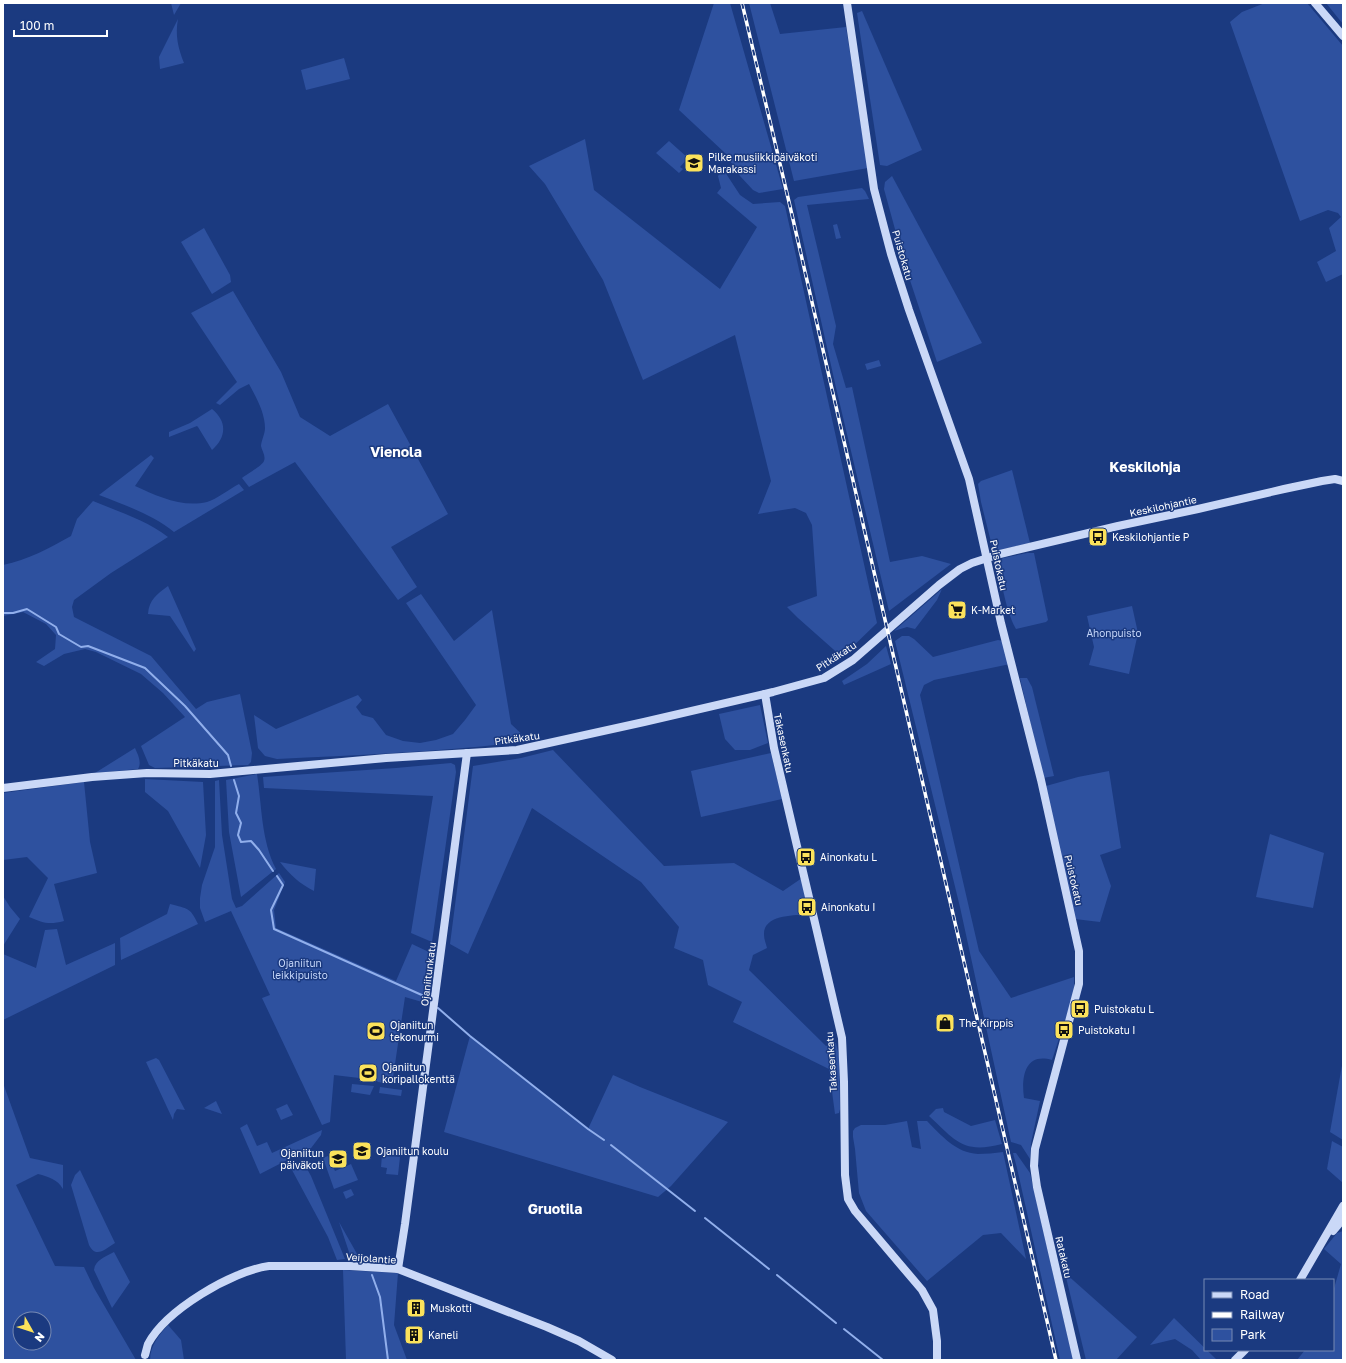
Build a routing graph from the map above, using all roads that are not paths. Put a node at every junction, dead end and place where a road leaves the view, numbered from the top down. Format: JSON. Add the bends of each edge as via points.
{"nodes":[{"id":1,"x":847,"y":3,"type":"edge"},
{"id":2,"x":1316,"y":3,"type":"edge"},
{"id":3,"x":1343,"y":36,"type":"edge"},
{"id":4,"x":1343,"y":481,"type":"edge"},
{"id":5,"x":987,"y":558,"type":"junction"},
{"id":6,"x":765,"y":694,"type":"junction"},
{"id":7,"x":467,"y":753,"type":"junction"},
{"id":8,"x":3,"y":788,"type":"edge"},
{"id":9,"x":1034,"y":1158,"type":"joint"},
{"id":10,"x":1343,"y":1206,"type":"edge"},
{"id":11,"x":1343,"y":1219,"type":"edge"},
{"id":12,"x":1319,"y":1248,"type":"junction"},
{"id":13,"x":398,"y":1269,"type":"junction"},
{"id":14,"x":1301,"y":1279,"type":"edge"},
{"id":15,"x":1244,"y":1351,"type":"edge"},
{"id":16,"x":145,"y":1355,"type":"dead end"},
{"id":17,"x":612,"y":1360,"type":"edge"},
{"id":18,"x":937,"y":1360,"type":"edge"},
{"id":19,"x":1077,"y":1360,"type":"edge"},
{"id":20,"x":1235,"y":1360,"type":"edge"}],
"edges":[{"from":1,"to":5,"type":"street","name":"Puistokatu","via":[[874,189],[909,310],[970,479]]},
{"from":2,"to":3,"type":"street"},
{"from":4,"to":5,"type":"street","name":"Keskilohjantie","via":[[1335,479],[1291,488]]},
{"from":5,"to":6,"type":"street","name":"Pitkäkatu","via":[[955,573],[853,660],[824,678]]},
{"from":5,"to":9,"type":"street","name":"Puistokatu","via":[[1079,951],[1079,984]]},
{"from":6,"to":7,"type":"street","name":"Pitkäkatu","via":[[516,750]]},
{"from":6,"to":18,"type":"street","name":"Takasenkatu","via":[[774,748],[842,1038],[845,1175],[848,1199],[855,1211],[922,1290],[933,1310]]},
{"from":7,"to":8,"type":"street","name":"Pitkäkatu","via":[[210,774],[147,773],[107,776]]},
{"from":7,"to":13,"type":"street","name":"Ojaniitunkatu"},
{"from":9,"to":19,"type":"street","name":"Ratakatu","via":[[1037,1187]]},
{"from":10,"to":12,"type":"street"},
{"from":11,"to":12,"type":"street"},
{"from":12,"to":14,"type":"street"},
{"from":13,"to":16,"type":"street","name":"Veijolantie","via":[[269,1266],[245,1272],[182,1307],[158,1331],[148,1344]]},
{"from":13,"to":17,"type":"street","name":"Veijolantie","via":[[548,1327]]},
{"from":15,"to":20,"type":"street"}]}
